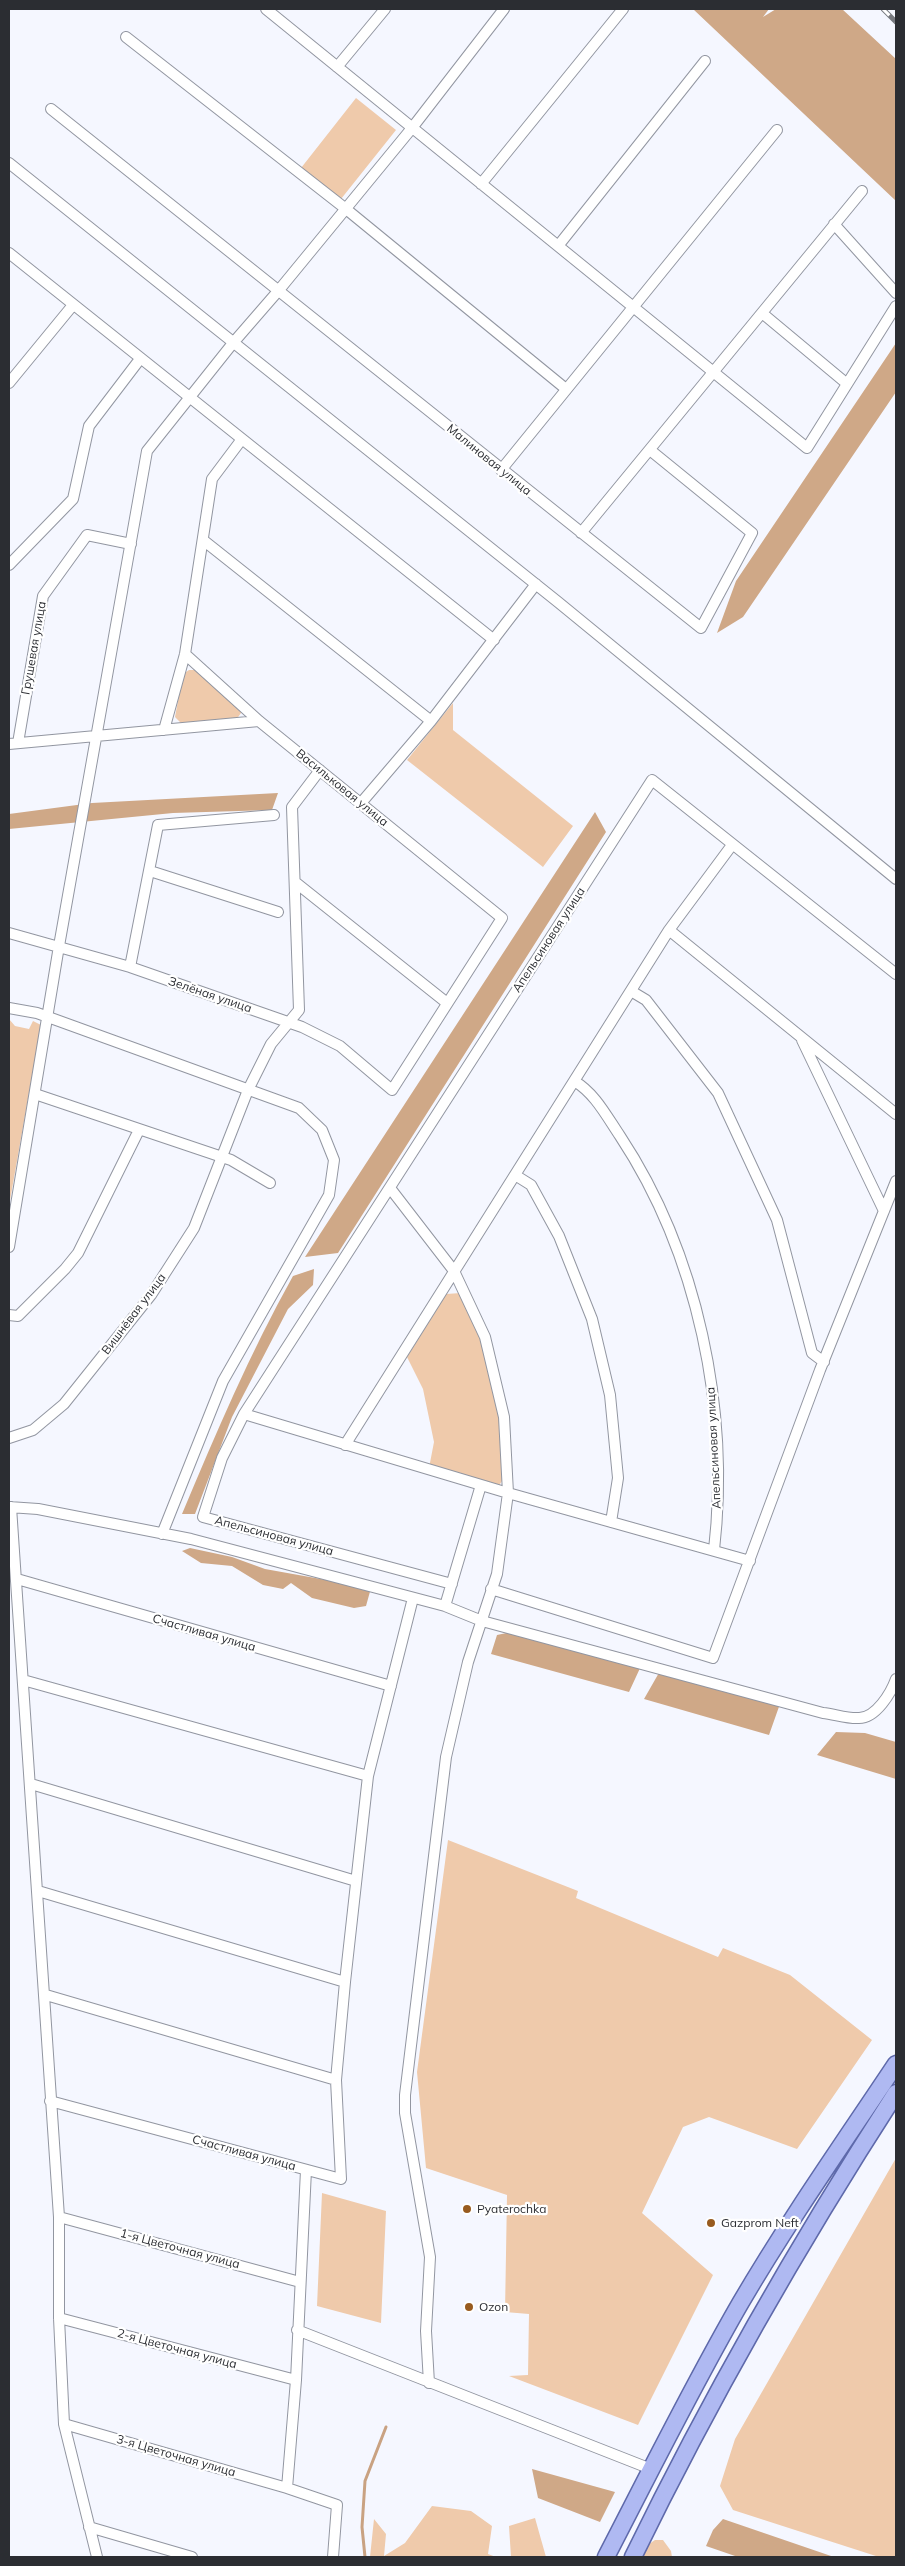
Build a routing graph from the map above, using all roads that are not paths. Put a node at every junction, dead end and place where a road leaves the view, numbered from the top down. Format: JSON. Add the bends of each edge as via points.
{"nodes":[{"id":1,"x":266,"y":9,"type":"edge"},
{"id":2,"x":385,"y":9,"type":"edge"},
{"id":3,"x":504,"y":9,"type":"edge"},
{"id":4,"x":623,"y":9,"type":"edge"},
{"id":5,"x":126,"y":37,"type":"dead end"},
{"id":6,"x":705,"y":61,"type":"dead end"},
{"id":7,"x":338,"y":67,"type":"junction"},
{"id":8,"x":51,"y":109,"type":"dead end"},
{"id":9,"x":412,"y":128,"type":"junction"},
{"id":10,"x":777,"y":130,"type":"dead end"},
{"id":11,"x":9,"y":163,"type":"edge"},
{"id":12,"x":482,"y":184,"type":"junction"},
{"id":13,"x":862,"y":191,"type":"dead end"},
{"id":14,"x":346,"y":209,"type":"junction"},
{"id":15,"x":834,"y":224,"type":"junction"},
{"id":16,"x":558,"y":246,"type":"junction"},
{"id":17,"x":9,"y":253,"type":"edge"},
{"id":18,"x":279,"y":290,"type":"junction"},
{"id":19,"x":896,"y":294,"type":"edge"},
{"id":20,"x":73,"y":305,"type":"junction"},
{"id":21,"x":896,"y":306,"type":"edge"},
{"id":22,"x":631,"y":307,"type":"junction"},
{"id":23,"x":762,"y":313,"type":"junction"},
{"id":24,"x":233,"y":343,"type":"junction"},
{"id":25,"x":140,"y":358,"type":"junction"},
{"id":26,"x":713,"y":372,"type":"junction"},
{"id":27,"x":846,"y":383,"type":"junction"},
{"id":28,"x":9,"y":384,"type":"edge"},
{"id":29,"x":566,"y":389,"type":"junction"},
{"id":30,"x":189,"y":398,"type":"junction"},
{"id":31,"x":242,"y":439,"type":"junction"},
{"id":32,"x":650,"y":450,"type":"junction"},
{"id":33,"x":501,"y":470,"type":"junction"},
{"id":34,"x":581,"y":533,"type":"junction"},
{"id":35,"x":203,"y":540,"type":"junction"},
{"id":36,"x":131,"y":544,"type":"junction"},
{"id":37,"x":9,"y":565,"type":"edge"},
{"id":38,"x":536,"y":584,"type":"junction"},
{"id":39,"x":494,"y":640,"type":"junction"},
{"id":40,"x":185,"y":654,"type":"junction"},
{"id":41,"x":259,"y":721,"type":"junction"},
{"id":42,"x":431,"y":721,"type":"junction"},
{"id":43,"x":164,"y":730,"type":"junction"},
{"id":44,"x":98,"y":735,"type":"junction"},
{"id":45,"x":13,"y":743,"type":"edge"},
{"id":46,"x":320,"y":770,"type":"junction"},
{"id":47,"x":360,"y":803,"type":"junction"},
{"id":48,"x":274,"y":815,"type":"dead end"},
{"id":49,"x":732,"y":845,"type":"junction"},
{"id":50,"x":150,"y":870,"type":"junction"},
{"id":51,"x":896,"y":879,"type":"edge"},
{"id":52,"x":295,"y":882,"type":"junction"},
{"id":53,"x":278,"y":912,"type":"dead end"},
{"id":54,"x":669,"y":930,"type":"junction"},
{"id":55,"x":9,"y":933,"type":"edge"},
{"id":56,"x":59,"y":946,"type":"junction"},
{"id":57,"x":130,"y":967,"type":"junction"},
{"id":58,"x":896,"y":974,"type":"edge"},
{"id":59,"x":631,"y":991,"type":"junction"},
{"id":60,"x":447,"y":1003,"type":"junction"},
{"id":61,"x":9,"y":1008,"type":"edge"},
{"id":62,"x":49,"y":1017,"type":"junction"},
{"id":63,"x":289,"y":1023,"type":"junction"},
{"id":64,"x":801,"y":1039,"type":"junction"},
{"id":65,"x":574,"y":1081,"type":"junction"},
{"id":66,"x":248,"y":1090,"type":"junction"},
{"id":67,"x":35,"y":1094,"type":"junction"},
{"id":68,"x":896,"y":1114,"type":"edge"},
{"id":69,"x":139,"y":1130,"type":"junction"},
{"id":70,"x":221,"y":1158,"type":"junction"},
{"id":71,"x":515,"y":1175,"type":"junction"},
{"id":72,"x":896,"y":1181,"type":"edge"},
{"id":73,"x":270,"y":1182,"type":"dead end"},
{"id":74,"x":390,"y":1188,"type":"junction"},
{"id":75,"x":884,"y":1211,"type":"junction"},
{"id":76,"x":9,"y":1247,"type":"edge"},
{"id":77,"x":454,"y":1271,"type":"junction"},
{"id":78,"x":9,"y":1315,"type":"edge"},
{"id":79,"x":824,"y":1362,"type":"junction"},
{"id":80,"x":244,"y":1414,"type":"junction"},
{"id":81,"x":9,"y":1438,"type":"edge"},
{"id":82,"x":345,"y":1445,"type":"junction"},
{"id":83,"x":481,"y":1485,"type":"junction"},
{"id":84,"x":508,"y":1493,"type":"junction"},
{"id":85,"x":10,"y":1507,"type":"edge"},
{"id":86,"x":611,"y":1522,"type":"junction"},
{"id":87,"x":162,"y":1534,"type":"junction"},
{"id":88,"x":714,"y":1550,"type":"junction"},
{"id":89,"x":750,"y":1561,"type":"junction"},
{"id":90,"x":17,"y":1579,"type":"junction"},
{"id":91,"x":452,"y":1584,"type":"junction"},
{"id":92,"x":491,"y":1589,"type":"junction"},
{"id":93,"x":413,"y":1598,"type":"junction"},
{"id":94,"x":445,"y":1606,"type":"junction"},
{"id":95,"x":482,"y":1621,"type":"junction"},
{"id":96,"x":23,"y":1680,"type":"junction"},
{"id":97,"x":896,"y":1680,"type":"edge"},
{"id":98,"x":391,"y":1686,"type":"junction"},
{"id":99,"x":368,"y":1776,"type":"junction"},
{"id":100,"x":31,"y":1784,"type":"junction"},
{"id":101,"x":356,"y":1881,"type":"junction"},
{"id":102,"x":38,"y":1891,"type":"junction"},
{"id":103,"x":344,"y":1982,"type":"junction"},
{"id":104,"x":46,"y":1995,"type":"junction"},
{"id":105,"x":896,"y":2064,"type":"edge"},
{"id":106,"x":336,"y":2080,"type":"junction"},
{"id":107,"x":896,"y":2093,"type":"edge"},
{"id":108,"x":50,"y":2101,"type":"junction"},
{"id":109,"x":306,"y":2170,"type":"junction"},
{"id":110,"x":59,"y":2216,"type":"junction"},
{"id":111,"x":300,"y":2282,"type":"junction"},
{"id":112,"x":59,"y":2318,"type":"junction"},
{"id":113,"x":297,"y":2330,"type":"junction"},
{"id":114,"x":296,"y":2380,"type":"junction"},
{"id":115,"x":429,"y":2383,"type":"junction"},
{"id":116,"x":64,"y":2424,"type":"junction"},
{"id":117,"x":651,"y":2469,"type":"junction"},
{"id":118,"x":287,"y":2488,"type":"junction"},
{"id":119,"x":89,"y":2527,"type":"junction"},
{"id":120,"x":97,"y":2557,"type":"edge"},
{"id":121,"x":192,"y":2557,"type":"edge"},
{"id":122,"x":333,"y":2557,"type":"edge"},
{"id":123,"x":606,"y":2557,"type":"edge"},
{"id":124,"x":633,"y":2557,"type":"edge"}],
"edges":[{"from":1,"to":7,"type":"street"},
{"from":2,"to":7,"type":"street"},
{"from":3,"to":9,"type":"street"},
{"from":4,"to":12,"type":"street"},
{"from":5,"to":14,"type":"street"},
{"from":6,"to":16,"type":"street"},
{"from":7,"to":9,"type":"street"},
{"from":8,"to":18,"type":"street","name":"Малиновая улица"},
{"from":9,"to":12,"type":"street"},
{"from":9,"to":14,"type":"street"},
{"from":10,"to":22,"type":"street"},
{"from":11,"to":24,"type":"street"},
{"from":12,"to":16,"type":"street"},
{"from":13,"to":15,"type":"street"},
{"from":14,"to":18,"type":"street"},
{"from":14,"to":29,"type":"street"},
{"from":15,"to":19,"type":"street"},
{"from":15,"to":23,"type":"street"},
{"from":16,"to":22,"type":"street"},
{"from":17,"to":20,"type":"street"},
{"from":18,"to":24,"type":"street"},
{"from":18,"to":33,"type":"street","name":"Малиновая улица"},
{"from":20,"to":25,"type":"street"},
{"from":20,"to":28,"type":"street"},
{"from":21,"to":27,"type":"street"},
{"from":22,"to":26,"type":"street"},
{"from":22,"to":29,"type":"street"},
{"from":23,"to":26,"type":"street"},
{"from":23,"to":27,"type":"street"},
{"from":24,"to":30,"type":"street"},
{"from":24,"to":38,"type":"street"},
{"from":25,"to":30,"type":"street"},
{"from":25,"to":37,"type":"street","via":[[89,426],[73,499]]},
{"from":26,"to":27,"type":"street","via":[[808,448]]},
{"from":26,"to":32,"type":"street"},
{"from":29,"to":33,"type":"street"},
{"from":30,"to":31,"type":"street"},
{"from":30,"to":36,"type":"street","via":[[147,451]]},
{"from":31,"to":35,"type":"street","via":[[212,479]]},
{"from":31,"to":39,"type":"street"},
{"from":32,"to":34,"type":"street"},
{"from":32,"to":34,"type":"street","name":"Малиновая улица","via":[[752,534],[701,628]]},
{"from":33,"to":34,"type":"street","name":"Малиновая улица"},
{"from":35,"to":40,"type":"street"},
{"from":35,"to":42,"type":"street"},
{"from":36,"to":44,"type":"street"},
{"from":36,"to":45,"type":"street","name":"Грушевая улица","via":[[87,536],[43,596]]},
{"from":38,"to":39,"type":"street"},
{"from":38,"to":51,"type":"street"},
{"from":39,"to":42,"type":"street"},
{"from":40,"to":41,"type":"street","name":"Васильковая улица"},
{"from":40,"to":43,"type":"street"},
{"from":41,"to":43,"type":"street","name":"Грушевая улица"},
{"from":41,"to":46,"type":"street","name":"Васильковая улица"},
{"from":42,"to":47,"type":"street"},
{"from":43,"to":44,"type":"street","name":"Грушевая улица"},
{"from":44,"to":45,"type":"street","name":"Грушевая улица"},
{"from":44,"to":56,"type":"street"},
{"from":46,"to":47,"type":"street","name":"Васильковая улица"},
{"from":46,"to":52,"type":"street","name":"Вишнёвая улица","via":[[292,807]]},
{"from":47,"to":60,"type":"street","name":"Васильковая улица","via":[[502,918]]},
{"from":48,"to":50,"type":"street","via":[[158,824]]},
{"from":49,"to":54,"type":"street"},
{"from":49,"to":58,"type":"street","name":"Апельсиновая улица"},
{"from":49,"to":74,"type":"street","name":"Апельсиновая улица","via":[[652,780]]},
{"from":50,"to":53,"type":"street"},
{"from":50,"to":57,"type":"street"},
{"from":52,"to":60,"type":"street"},
{"from":52,"to":63,"type":"street","name":"Вишнёвая улица","via":[[299,1010]]},
{"from":54,"to":59,"type":"street"},
{"from":54,"to":64,"type":"street"},
{"from":55,"to":56,"type":"street","name":"Зелёная улица"},
{"from":56,"to":57,"type":"street","name":"Зелёная улица"},
{"from":56,"to":62,"type":"street"},
{"from":57,"to":63,"type":"street","name":"Зелёная улица"},
{"from":59,"to":65,"type":"street"},
{"from":59,"to":79,"type":"street","via":[[646,1000],[718,1093],[778,1220],[812,1354]]},
{"from":60,"to":63,"type":"street","via":[[392,1090],[340,1046]]},
{"from":61,"to":62,"type":"street"},
{"from":62,"to":66,"type":"street"},
{"from":62,"to":67,"type":"street"},
{"from":63,"to":66,"type":"street","name":"Вишнёвая улица","via":[[271,1044]]},
{"from":64,"to":68,"type":"street"},
{"from":64,"to":75,"type":"street"},
{"from":65,"to":71,"type":"street"},
{"from":65,"to":88,"type":"street","name":"Апельсиновая улица","via":[[584,1087],[599,1105],[635,1160],[679,1251],[706,1346],[715,1419],[718,1516]]},
{"from":66,"to":70,"type":"street","name":"Вишнёвая улица"},
{"from":66,"to":87,"type":"street","via":[[299,1108],[322,1130],[334,1160],[329,1195],[223,1381]]},
{"from":67,"to":69,"type":"street"},
{"from":67,"to":76,"type":"street"},
{"from":69,"to":70,"type":"street"},
{"from":69,"to":78,"type":"street","via":[[78,1253],[18,1316]]},
{"from":70,"to":73,"type":"street","via":[[231,1160]]},
{"from":70,"to":81,"type":"street","name":"Вишнёвая улица","via":[[194,1228],[151,1295],[64,1404],[33,1430]]},
{"from":71,"to":77,"type":"street"},
{"from":71,"to":86,"type":"street","via":[[531,1185],[559,1236],[592,1318],[610,1395],[618,1478]]},
{"from":72,"to":75,"type":"street"},
{"from":74,"to":77,"type":"street"},
{"from":74,"to":80,"type":"street","name":"Апельсиновая улица"},
{"from":75,"to":79,"type":"street"},
{"from":77,"to":82,"type":"street"},
{"from":77,"to":84,"type":"street","via":[[485,1337],[504,1417]]},
{"from":79,"to":89,"type":"street"},
{"from":80,"to":82,"type":"street"},
{"from":80,"to":91,"type":"street","name":"Апельсиновая улица","via":[[222,1458],[203,1517]]},
{"from":82,"to":83,"type":"street"},
{"from":83,"to":84,"type":"street"},
{"from":83,"to":91,"type":"street"},
{"from":84,"to":86,"type":"street"},
{"from":84,"to":92,"type":"street","via":[[497,1574]]},
{"from":85,"to":87,"type":"street","via":[[38,1509]]},
{"from":85,"to":90,"type":"street"},
{"from":86,"to":88,"type":"street"},
{"from":87,"to":93,"type":"street"},
{"from":88,"to":89,"type":"street"},
{"from":89,"to":92,"type":"street","via":[[713,1658]]},
{"from":90,"to":96,"type":"street"},
{"from":90,"to":98,"type":"street","name":"Счастливая улица"},
{"from":91,"to":94,"type":"street"},
{"from":92,"to":95,"type":"street"},
{"from":93,"to":94,"type":"street"},
{"from":93,"to":98,"type":"street","name":"Счастливая улица"},
{"from":94,"to":95,"type":"street"},
{"from":95,"to":97,"type":"street","via":[[823,1712],[860,1719],[875,1710],[891,1693]]},
{"from":95,"to":115,"type":"street","via":[[457,1705],[446,1757],[406,2095],[405,2113],[430,2257],[426,2331]]},
{"from":96,"to":99,"type":"street"},
{"from":96,"to":100,"type":"street"},
{"from":98,"to":99,"type":"street","name":"Счастливая улица"},
{"from":99,"to":101,"type":"street","name":"Счастливая улица"},
{"from":100,"to":101,"type":"street"},
{"from":100,"to":102,"type":"street"},
{"from":101,"to":103,"type":"street","name":"Счастливая улица"},
{"from":102,"to":103,"type":"street"},
{"from":102,"to":104,"type":"street"},
{"from":103,"to":106,"type":"street","name":"Счастливая улица"},
{"from":104,"to":106,"type":"street"},
{"from":104,"to":108,"type":"street"},
{"from":105,"to":117,"type":"main road","via":[[742,2302]]},
{"from":106,"to":109,"type":"street","name":"Счастливая улица","via":[[341,2179]]},
{"from":107,"to":124,"type":"main road","via":[[774,2290]]},
{"from":108,"to":109,"type":"street","name":"Счастливая улица"},
{"from":108,"to":110,"type":"street"},
{"from":109,"to":111,"type":"street"},
{"from":110,"to":111,"type":"street","name":"1-я Цветочная улица"},
{"from":110,"to":112,"type":"street"},
{"from":111,"to":113,"type":"street"},
{"from":112,"to":114,"type":"street","name":"2-я Цветочная улица"},
{"from":112,"to":116,"type":"street"},
{"from":113,"to":114,"type":"street"},
{"from":113,"to":115,"type":"street"},
{"from":114,"to":118,"type":"street"},
{"from":115,"to":117,"type":"street"},
{"from":116,"to":118,"type":"street","name":"3-я Цветочная улица"},
{"from":116,"to":119,"type":"street"},
{"from":117,"to":123,"type":"main road"},
{"from":118,"to":122,"type":"street","name":"3-я Цветочная улица","via":[[337,2505]]},
{"from":119,"to":120,"type":"street"},
{"from":119,"to":121,"type":"street"}]}
